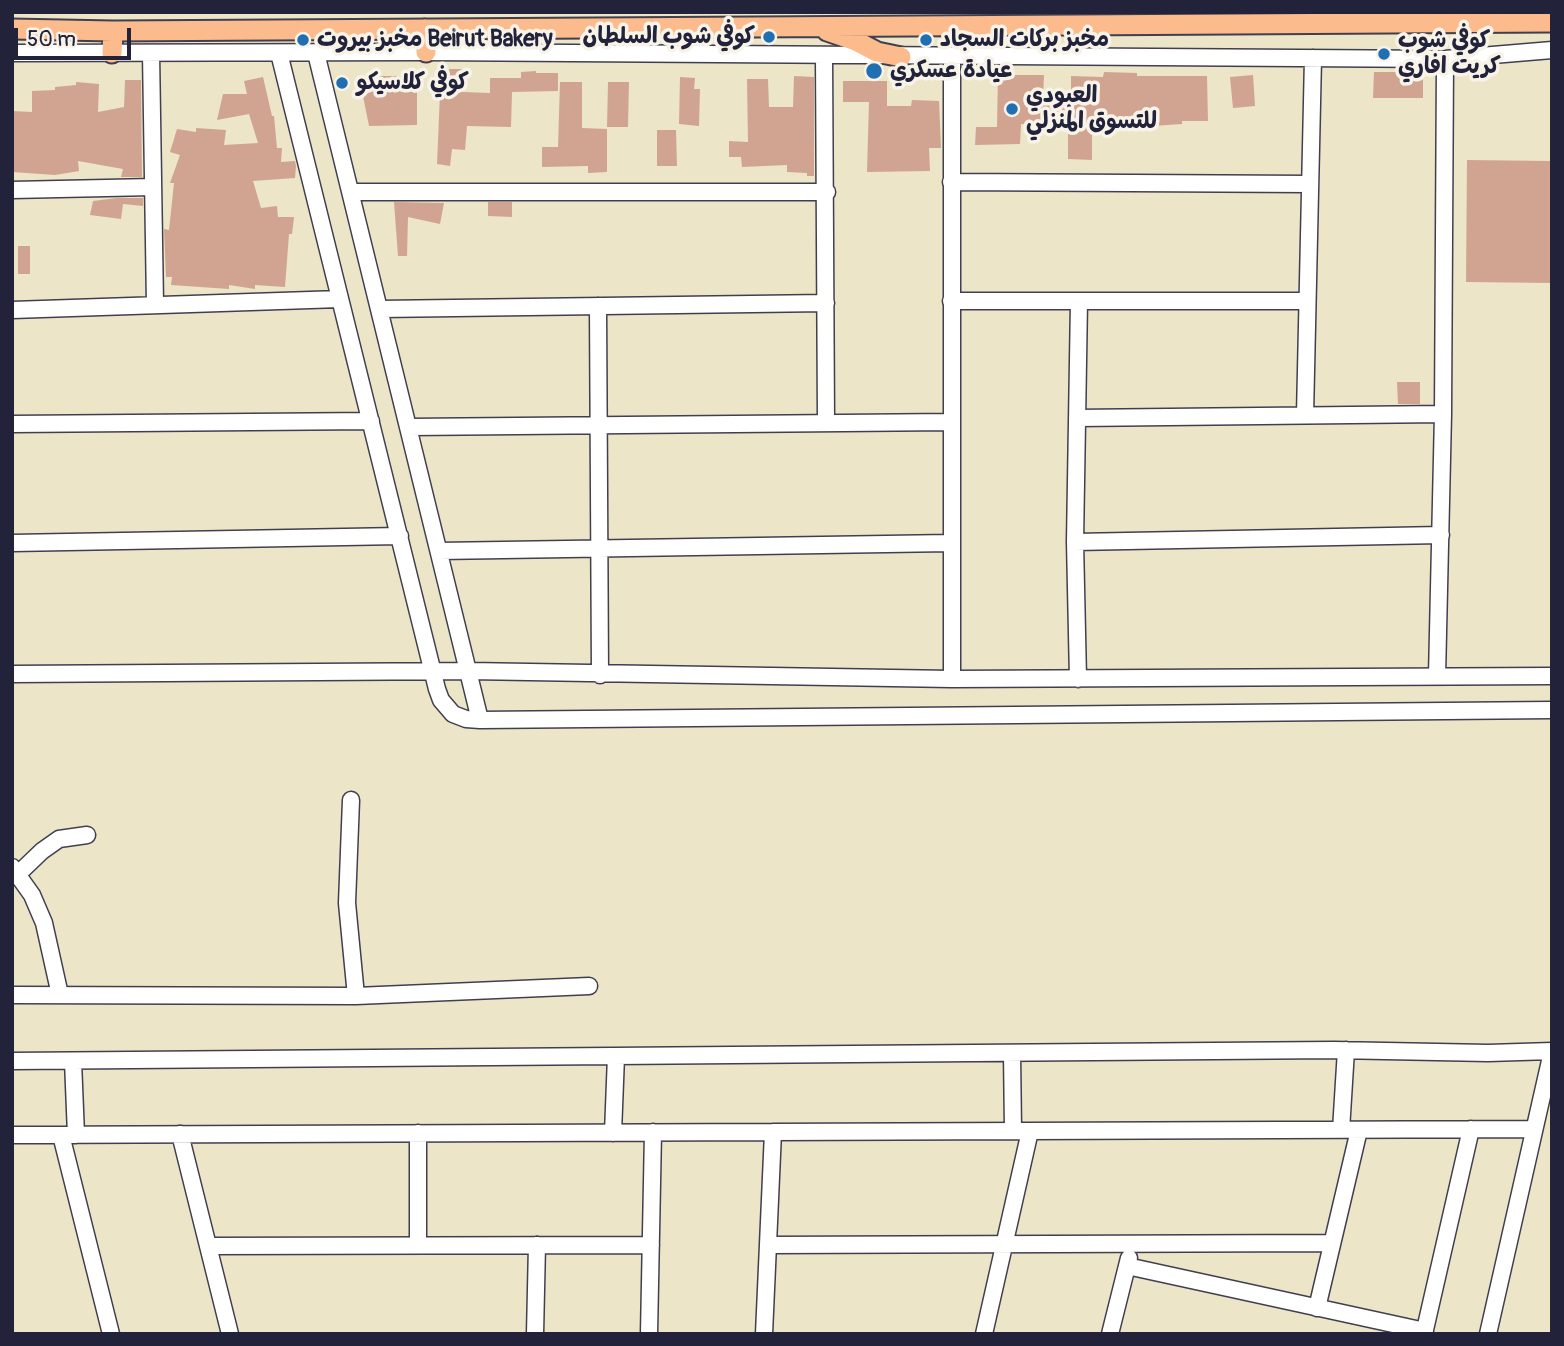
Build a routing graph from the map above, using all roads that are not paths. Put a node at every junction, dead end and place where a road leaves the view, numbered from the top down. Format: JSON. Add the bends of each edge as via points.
{"nodes":[{"id":1,"x":642,"y":19,"type":"edge"},
{"id":2,"x":697,"y":19,"type":"edge"},
{"id":3,"x":1552,"y":22,"type":"edge"},
{"id":4,"x":798,"y":26,"type":"junction"},
{"id":5,"x":12,"y":29,"type":"edge"},
{"id":6,"x":425,"y":29,"type":"junction"},
{"id":7,"x":113,"y":31,"type":"junction"},
{"id":8,"x":1552,"y":50,"type":"edge"},
{"id":9,"x":425,"y":52,"type":"junction"},
{"id":10,"x":112,"y":53,"type":"junction"},
{"id":11,"x":151,"y":53,"type":"junction"},
{"id":12,"x":279,"y":53,"type":"junction"},
{"id":13,"x":316,"y":53,"type":"junction"},
{"id":14,"x":12,"y":54,"type":"edge"},
{"id":15,"x":824,"y":56,"type":"junction"},
{"id":16,"x":901,"y":57,"type":"junction"},
{"id":17,"x":951,"y":57,"type":"junction"},
{"id":18,"x":1313,"y":58,"type":"junction"},
{"id":19,"x":1444,"y":59,"type":"junction"},
{"id":20,"x":951,"y":182,"type":"junction"},
{"id":21,"x":1310,"y":184,"type":"junction"},
{"id":22,"x":153,"y":187,"type":"junction"},
{"id":23,"x":12,"y":190,"type":"edge"},
{"id":24,"x":351,"y":192,"type":"junction"},
{"id":25,"x":827,"y":192,"type":"junction"},
{"id":26,"x":340,"y":299,"type":"junction"},
{"id":27,"x":951,"y":301,"type":"junction"},
{"id":28,"x":1079,"y":301,"type":"junction"},
{"id":29,"x":1307,"y":301,"type":"junction"},
{"id":30,"x":826,"y":303,"type":"junction"},
{"id":31,"x":155,"y":305,"type":"junction"},
{"id":32,"x":598,"y":306,"type":"junction"},
{"id":33,"x":380,"y":309,"type":"junction"},
{"id":34,"x":12,"y":310,"type":"edge"},
{"id":35,"x":1443,"y":414,"type":"junction"},
{"id":36,"x":1305,"y":415,"type":"junction"},
{"id":37,"x":1077,"y":418,"type":"junction"},
{"id":38,"x":371,"y":421,"type":"junction"},
{"id":39,"x":951,"y":422,"type":"junction"},
{"id":40,"x":826,"y":423,"type":"junction"},
{"id":41,"x":12,"y":424,"type":"edge"},
{"id":42,"x":599,"y":425,"type":"junction"},
{"id":43,"x":409,"y":427,"type":"junction"},
{"id":44,"x":400,"y":536,"type":"junction"},
{"id":45,"x":1441,"y":536,"type":"junction"},
{"id":46,"x":1075,"y":542,"type":"junction"},
{"id":47,"x":12,"y":543,"type":"edge"},
{"id":48,"x":950,"y":543,"type":"junction"},
{"id":49,"x":600,"y":548,"type":"junction"},
{"id":50,"x":439,"y":551,"type":"junction"},
{"id":51,"x":433,"y":671,"type":"junction"},
{"id":52,"x":469,"y":671,"type":"junction"},
{"id":53,"x":12,"y":674,"type":"edge"},
{"id":54,"x":600,"y":675,"type":"junction"},
{"id":55,"x":1437,"y":676,"type":"junction"},
{"id":56,"x":1552,"y":676,"type":"edge"},
{"id":57,"x":952,"y":679,"type":"junction"},
{"id":58,"x":1078,"y":679,"type":"junction"},
{"id":59,"x":1552,"y":710,"type":"edge"},
{"id":60,"x":480,"y":720,"type":"junction"},
{"id":61,"x":351,"y":800,"type":"dead end"},
{"id":62,"x":87,"y":835,"type":"dead end"},
{"id":63,"x":15,"y":871,"type":"edge"},
{"id":64,"x":589,"y":986,"type":"dead end"},
{"id":65,"x":12,"y":995,"type":"edge"},
{"id":66,"x":60,"y":995,"type":"junction"},
{"id":67,"x":356,"y":996,"type":"junction"},
{"id":68,"x":1346,"y":1050,"type":"junction"},
{"id":69,"x":1552,"y":1051,"type":"edge"},
{"id":70,"x":1012,"y":1052,"type":"junction"},
{"id":71,"x":616,"y":1056,"type":"junction"},
{"id":72,"x":12,"y":1061,"type":"edge"},
{"id":73,"x":73,"y":1061,"type":"junction"},
{"id":74,"x":1471,"y":1129,"type":"junction"},
{"id":75,"x":1535,"y":1129,"type":"junction"},
{"id":76,"x":1341,"y":1130,"type":"junction"},
{"id":77,"x":1359,"y":1130,"type":"junction"},
{"id":78,"x":1013,"y":1131,"type":"junction"},
{"id":79,"x":1030,"y":1131,"type":"junction"},
{"id":80,"x":653,"y":1132,"type":"junction"},
{"id":81,"x":774,"y":1132,"type":"junction"},
{"id":82,"x":418,"y":1133,"type":"junction"},
{"id":83,"x":613,"y":1133,"type":"junction"},
{"id":84,"x":180,"y":1134,"type":"junction"},
{"id":85,"x":12,"y":1135,"type":"edge"},
{"id":86,"x":69,"y":1135,"type":"junction"},
{"id":87,"x":1332,"y":1243,"type":"junction"},
{"id":88,"x":1004,"y":1244,"type":"junction"},
{"id":89,"x":1132,"y":1244,"type":"junction"},
{"id":90,"x":418,"y":1245,"type":"junction"},
{"id":91,"x":537,"y":1245,"type":"junction"},
{"id":92,"x":651,"y":1245,"type":"junction"},
{"id":93,"x":768,"y":1245,"type":"junction"},
{"id":94,"x":208,"y":1246,"type":"junction"},
{"id":95,"x":1127,"y":1266,"type":"junction"},
{"id":96,"x":1317,"y":1308,"type":"junction"},
{"id":97,"x":1424,"y":1332,"type":"edge"},
{"id":98,"x":111,"y":1334,"type":"edge"},
{"id":99,"x":230,"y":1334,"type":"edge"},
{"id":100,"x":535,"y":1334,"type":"edge"},
{"id":101,"x":649,"y":1334,"type":"edge"},
{"id":102,"x":764,"y":1334,"type":"edge"},
{"id":103,"x":984,"y":1334,"type":"edge"},
{"id":104,"x":1110,"y":1334,"type":"edge"},
{"id":105,"x":1488,"y":1334,"type":"edge"}],
"edges":[{"from":1,"to":2,"type":"main road"},
{"from":1,"to":6,"type":"main road"},
{"from":2,"to":4,"type":"main road"},
{"from":3,"to":4,"type":"main road"},
{"from":4,"to":16,"type":"main road","via":[[830,31],[877,52]]},
{"from":5,"to":7,"type":"main road"},
{"from":6,"to":7,"type":"main road"},
{"from":6,"to":9,"type":"main road"},
{"from":7,"to":10,"type":"main road"},
{"from":8,"to":19,"type":"street"},
{"from":9,"to":13,"type":"street"},
{"from":9,"to":15,"type":"street"},
{"from":10,"to":11,"type":"street"},
{"from":10,"to":14,"type":"street"},
{"from":11,"to":12,"type":"street"},
{"from":11,"to":22,"type":"street"},
{"from":12,"to":13,"type":"street"},
{"from":12,"to":26,"type":"street"},
{"from":13,"to":24,"type":"street"},
{"from":15,"to":16,"type":"street"},
{"from":15,"to":25,"type":"street"},
{"from":16,"to":17,"type":"street"},
{"from":17,"to":18,"type":"street"},
{"from":17,"to":20,"type":"street"},
{"from":18,"to":19,"type":"street"},
{"from":18,"to":21,"type":"street"},
{"from":19,"to":35,"type":"street"},
{"from":20,"to":21,"type":"street"},
{"from":20,"to":27,"type":"street"},
{"from":21,"to":29,"type":"street"},
{"from":22,"to":23,"type":"street"},
{"from":22,"to":31,"type":"street"},
{"from":24,"to":25,"type":"street"},
{"from":24,"to":33,"type":"street"},
{"from":25,"to":30,"type":"street"},
{"from":26,"to":31,"type":"street"},
{"from":26,"to":38,"type":"street"},
{"from":27,"to":28,"type":"street"},
{"from":27,"to":39,"type":"street"},
{"from":28,"to":29,"type":"street"},
{"from":28,"to":37,"type":"street"},
{"from":29,"to":36,"type":"street"},
{"from":30,"to":32,"type":"street"},
{"from":30,"to":40,"type":"street"},
{"from":31,"to":34,"type":"street"},
{"from":32,"to":33,"type":"street"},
{"from":32,"to":42,"type":"street"},
{"from":33,"to":43,"type":"street"},
{"from":35,"to":36,"type":"street"},
{"from":35,"to":45,"type":"street"},
{"from":36,"to":37,"type":"street"},
{"from":37,"to":46,"type":"street"},
{"from":38,"to":41,"type":"street"},
{"from":38,"to":44,"type":"street"},
{"from":39,"to":40,"type":"street"},
{"from":39,"to":48,"type":"street"},
{"from":40,"to":42,"type":"street"},
{"from":42,"to":43,"type":"street"},
{"from":42,"to":49,"type":"street"},
{"from":43,"to":50,"type":"street"},
{"from":44,"to":47,"type":"street"},
{"from":44,"to":51,"type":"street"},
{"from":45,"to":46,"type":"street"},
{"from":45,"to":55,"type":"street"},
{"from":46,"to":58,"type":"street"},
{"from":48,"to":49,"type":"street"},
{"from":48,"to":57,"type":"street"},
{"from":49,"to":50,"type":"street"},
{"from":49,"to":54,"type":"street"},
{"from":50,"to":52,"type":"street"},
{"from":51,"to":52,"type":"street"},
{"from":51,"to":53,"type":"street"},
{"from":51,"to":60,"type":"street","via":[[441,700],[453,714]]},
{"from":52,"to":54,"type":"street"},
{"from":52,"to":60,"type":"street"},
{"from":54,"to":57,"type":"street"},
{"from":55,"to":56,"type":"street"},
{"from":55,"to":58,"type":"street"},
{"from":57,"to":58,"type":"street"},
{"from":59,"to":60,"type":"street"},
{"from":61,"to":67,"type":"street","via":[[346,903]]},
{"from":62,"to":63,"type":"street","via":[[59,839]]},
{"from":63,"to":66,"type":"street","via":[[44,923]]},
{"from":64,"to":67,"type":"street"},
{"from":65,"to":66,"type":"street"},
{"from":66,"to":67,"type":"street"},
{"from":68,"to":69,"type":"street"},
{"from":68,"to":70,"type":"street"},
{"from":68,"to":76,"type":"street"},
{"from":69,"to":75,"type":"street"},
{"from":70,"to":71,"type":"street"},
{"from":70,"to":78,"type":"street"},
{"from":71,"to":73,"type":"street"},
{"from":71,"to":83,"type":"street"},
{"from":72,"to":73,"type":"street"},
{"from":73,"to":86,"type":"street"},
{"from":74,"to":75,"type":"street"},
{"from":74,"to":77,"type":"street"},
{"from":74,"to":97,"type":"street"},
{"from":75,"to":105,"type":"street"},
{"from":76,"to":77,"type":"street"},
{"from":76,"to":79,"type":"street"},
{"from":77,"to":87,"type":"street"},
{"from":78,"to":79,"type":"street"},
{"from":78,"to":81,"type":"street"},
{"from":79,"to":88,"type":"street"},
{"from":80,"to":81,"type":"street"},
{"from":80,"to":83,"type":"street"},
{"from":80,"to":92,"type":"street"},
{"from":81,"to":93,"type":"street"},
{"from":82,"to":83,"type":"street"},
{"from":82,"to":84,"type":"street"},
{"from":82,"to":90,"type":"street"},
{"from":84,"to":86,"type":"street"},
{"from":84,"to":94,"type":"street"},
{"from":85,"to":86,"type":"street"},
{"from":86,"to":98,"type":"street"},
{"from":87,"to":89,"type":"street"},
{"from":87,"to":96,"type":"street"},
{"from":88,"to":89,"type":"street"},
{"from":88,"to":93,"type":"street"},
{"from":88,"to":103,"type":"street"},
{"from":89,"to":95,"type":"street"},
{"from":90,"to":91,"type":"street"},
{"from":90,"to":94,"type":"street"},
{"from":91,"to":92,"type":"street"},
{"from":91,"to":100,"type":"street"},
{"from":92,"to":101,"type":"street"},
{"from":93,"to":102,"type":"street"},
{"from":94,"to":99,"type":"street"},
{"from":95,"to":96,"type":"street"},
{"from":95,"to":104,"type":"street"},
{"from":96,"to":97,"type":"street"}]}
